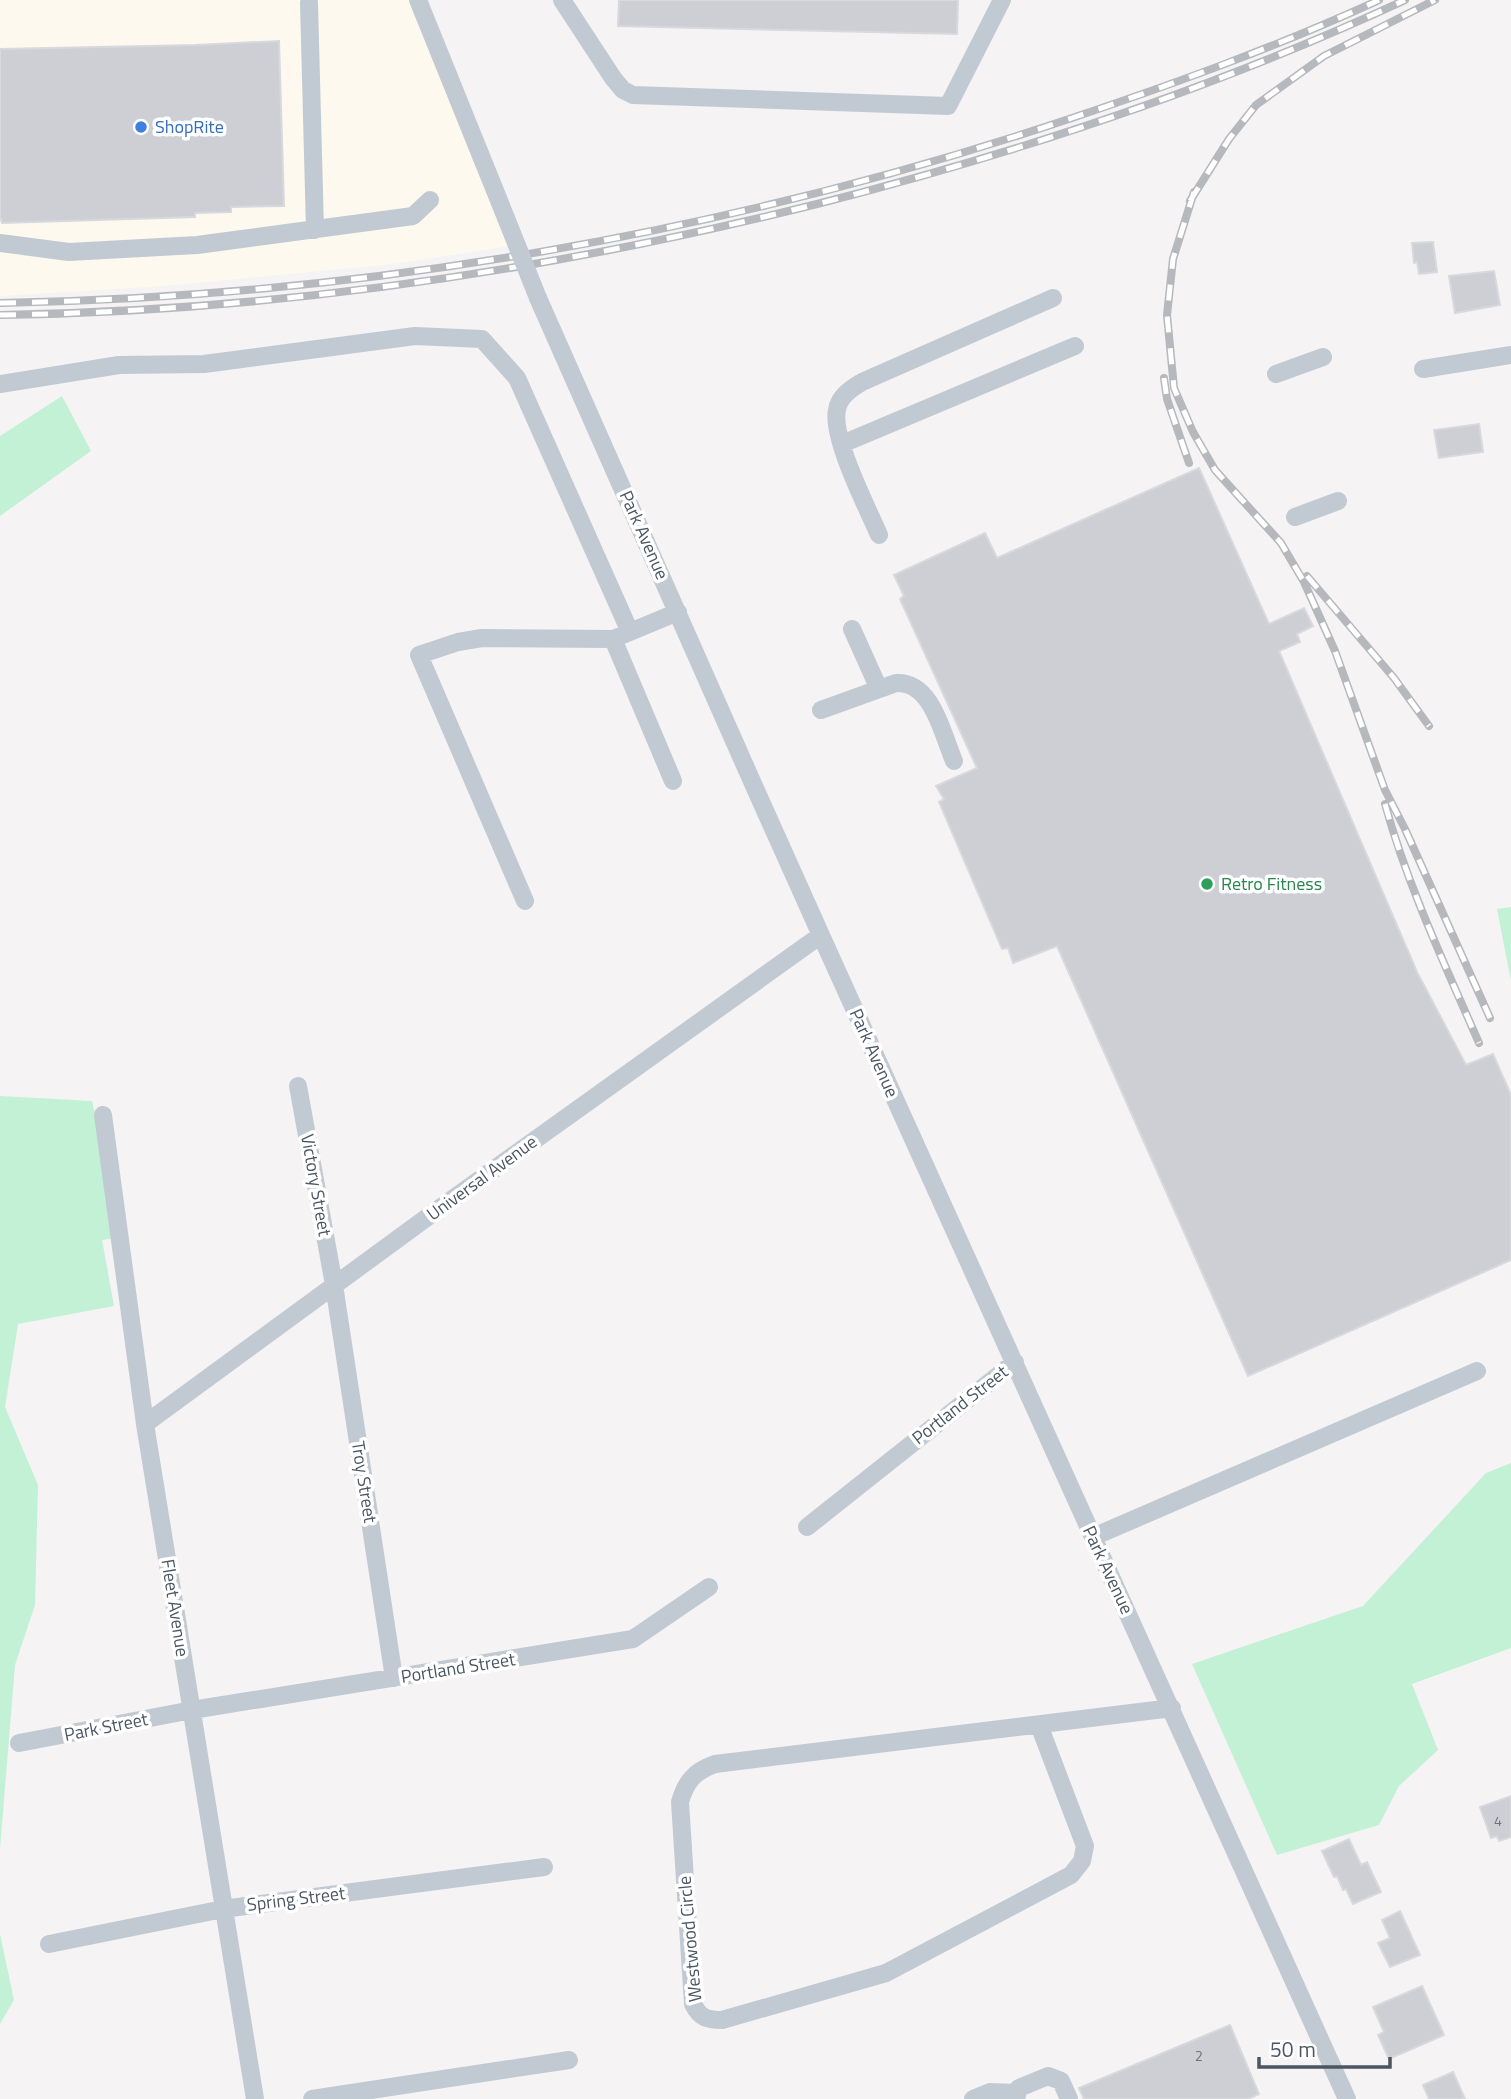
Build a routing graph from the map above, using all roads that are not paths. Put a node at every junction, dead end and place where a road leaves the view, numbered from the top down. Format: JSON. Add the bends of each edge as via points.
{"nodes":[{"id":1,"x":418,"y":0,"type":"edge"},
{"id":2,"x":562,"y":0,"type":"edge"},
{"id":3,"x":1002,"y":0,"type":"edge"},
{"id":4,"x":309,"y":3,"type":"dead end"},
{"id":5,"x":430,"y":200,"type":"dead end"},
{"id":6,"x":315,"y":230,"type":"junction"},
{"id":7,"x":0,"y":243,"type":"edge"},
{"id":8,"x":1053,"y":298,"type":"dead end"},
{"id":9,"x":1075,"y":346,"type":"dead end"},
{"id":10,"x":1511,"y":355,"type":"edge"},
{"id":11,"x":1323,"y":357,"type":"dead end"},
{"id":12,"x":1423,"y":369,"type":"dead end"},
{"id":13,"x":1276,"y":374,"type":"dead end"},
{"id":14,"x":0,"y":384,"type":"edge"},
{"id":15,"x":842,"y":443,"type":"junction"},
{"id":16,"x":1338,"y":501,"type":"dead end"},
{"id":17,"x":1295,"y":517,"type":"dead end"},
{"id":18,"x":879,"y":535,"type":"dead end"},
{"id":19,"x":678,"y":612,"type":"junction"},
{"id":20,"x":852,"y":629,"type":"dead end"},
{"id":21,"x":621,"y":636,"type":"junction"},
{"id":22,"x":879,"y":689,"type":"junction"},
{"id":23,"x":821,"y":710,"type":"dead end"},
{"id":24,"x":954,"y":761,"type":"dead end"},
{"id":25,"x":673,"y":781,"type":"dead end"},
{"id":26,"x":525,"y":901,"type":"dead end"},
{"id":27,"x":821,"y":935,"type":"junction"},
{"id":28,"x":298,"y":1086,"type":"dead end"},
{"id":29,"x":103,"y":1115,"type":"dead end"},
{"id":30,"x":334,"y":1285,"type":"junction"},
{"id":31,"x":1015,"y":1362,"type":"junction"},
{"id":32,"x":1477,"y":1371,"type":"dead end"},
{"id":33,"x":145,"y":1424,"type":"junction"},
{"id":34,"x":807,"y":1527,"type":"dead end"},
{"id":35,"x":1093,"y":1537,"type":"junction"},
{"id":36,"x":709,"y":1587,"type":"dead end"},
{"id":37,"x":394,"y":1678,"type":"junction"},
{"id":38,"x":1172,"y":1708,"type":"junction"},
{"id":39,"x":192,"y":1710,"type":"junction"},
{"id":40,"x":1039,"y":1725,"type":"junction"},
{"id":41,"x":19,"y":1743,"type":"dead end"},
{"id":42,"x":544,"y":1867,"type":"dead end"},
{"id":43,"x":223,"y":1909,"type":"junction"},
{"id":44,"x":49,"y":1944,"type":"dead end"},
{"id":45,"x":569,"y":2060,"type":"dead end"},
{"id":46,"x":1017,"y":2096,"type":"edge"},
{"id":47,"x":255,"y":2099,"type":"edge"},
{"id":48,"x":313,"y":2099,"type":"edge"},
{"id":49,"x":973,"y":2099,"type":"edge"},
{"id":50,"x":1069,"y":2099,"type":"edge"},
{"id":51,"x":1347,"y":2099,"type":"edge"}],
"edges":[{"from":1,"to":19,"type":"street","name":"Park Avenue","bridge":true,"via":[[538,298]]},
{"from":2,"to":3,"type":"street","via":[[613,78],[633,95],[948,106]]},
{"from":4,"to":6,"type":"street"},
{"from":5,"to":6,"type":"street","via":[[413,216]]},
{"from":6,"to":7,"type":"street","via":[[197,245],[69,253]]},
{"from":8,"to":15,"type":"street","via":[[846,392],[836,408]]},
{"from":9,"to":15,"type":"street"},
{"from":10,"to":12,"type":"street"},
{"from":11,"to":13,"type":"street"},
{"from":14,"to":21,"type":"street","via":[[119,365],[204,364],[415,336],[482,340],[517,379]]},
{"from":15,"to":18,"type":"street"},
{"from":16,"to":17,"type":"street"},
{"from":19,"to":21,"type":"street"},
{"from":19,"to":27,"type":"street","name":"Park Avenue"},
{"from":20,"to":22,"type":"street"},
{"from":21,"to":25,"type":"street"},
{"from":21,"to":26,"type":"street","via":[[482,638],[419,655]]},
{"from":22,"to":23,"type":"street"},
{"from":22,"to":24,"type":"street","via":[[906,682],[920,689]]},
{"from":27,"to":30,"type":"street","name":"Universal Avenue"},
{"from":27,"to":31,"type":"street","name":"Park Avenue"},
{"from":28,"to":30,"type":"street","name":"Victory Street"},
{"from":29,"to":33,"type":"street","name":"Fleet Avenue"},
{"from":30,"to":33,"type":"street","name":"Universal Avenue"},
{"from":30,"to":37,"type":"street","name":"Troy Street"},
{"from":31,"to":34,"type":"street","name":"Portland Street"},
{"from":31,"to":35,"type":"street","name":"Park Avenue"},
{"from":32,"to":35,"type":"street"},
{"from":33,"to":39,"type":"street","name":"Fleet Avenue"},
{"from":35,"to":38,"type":"street","name":"Park Avenue"},
{"from":36,"to":37,"type":"street","name":"Portland Street","via":[[634,1639]]},
{"from":37,"to":39,"type":"street","name":"Portland Street"},
{"from":38,"to":40,"type":"street","name":"Westwood Circle"},
{"from":38,"to":51,"type":"street","name":"Park Avenue"},
{"from":39,"to":41,"type":"street","name":"Park Street"},
{"from":39,"to":43,"type":"street","name":"Fleet Avenue"},
{"from":40,"to":40,"type":"street","name":"Westwood Circle","via":[[1085,1846],[1082,1861],[1071,1875],[886,1973],[722,2020],[708,2020],[698,2013],[693,2004],[680,1802],[691,1777],[715,1764]]},
{"from":42,"to":43,"type":"street","name":"Spring Street"},
{"from":43,"to":44,"type":"street","name":"Spring Street"},
{"from":43,"to":47,"type":"street","name":"Fleet Avenue"},
{"from":45,"to":48,"type":"street"},
{"from":46,"to":49,"type":"street","via":[[990,2092]]},
{"from":46,"to":50,"type":"street","via":[[1019,2088],[1048,2076],[1061,2081]]}]}
